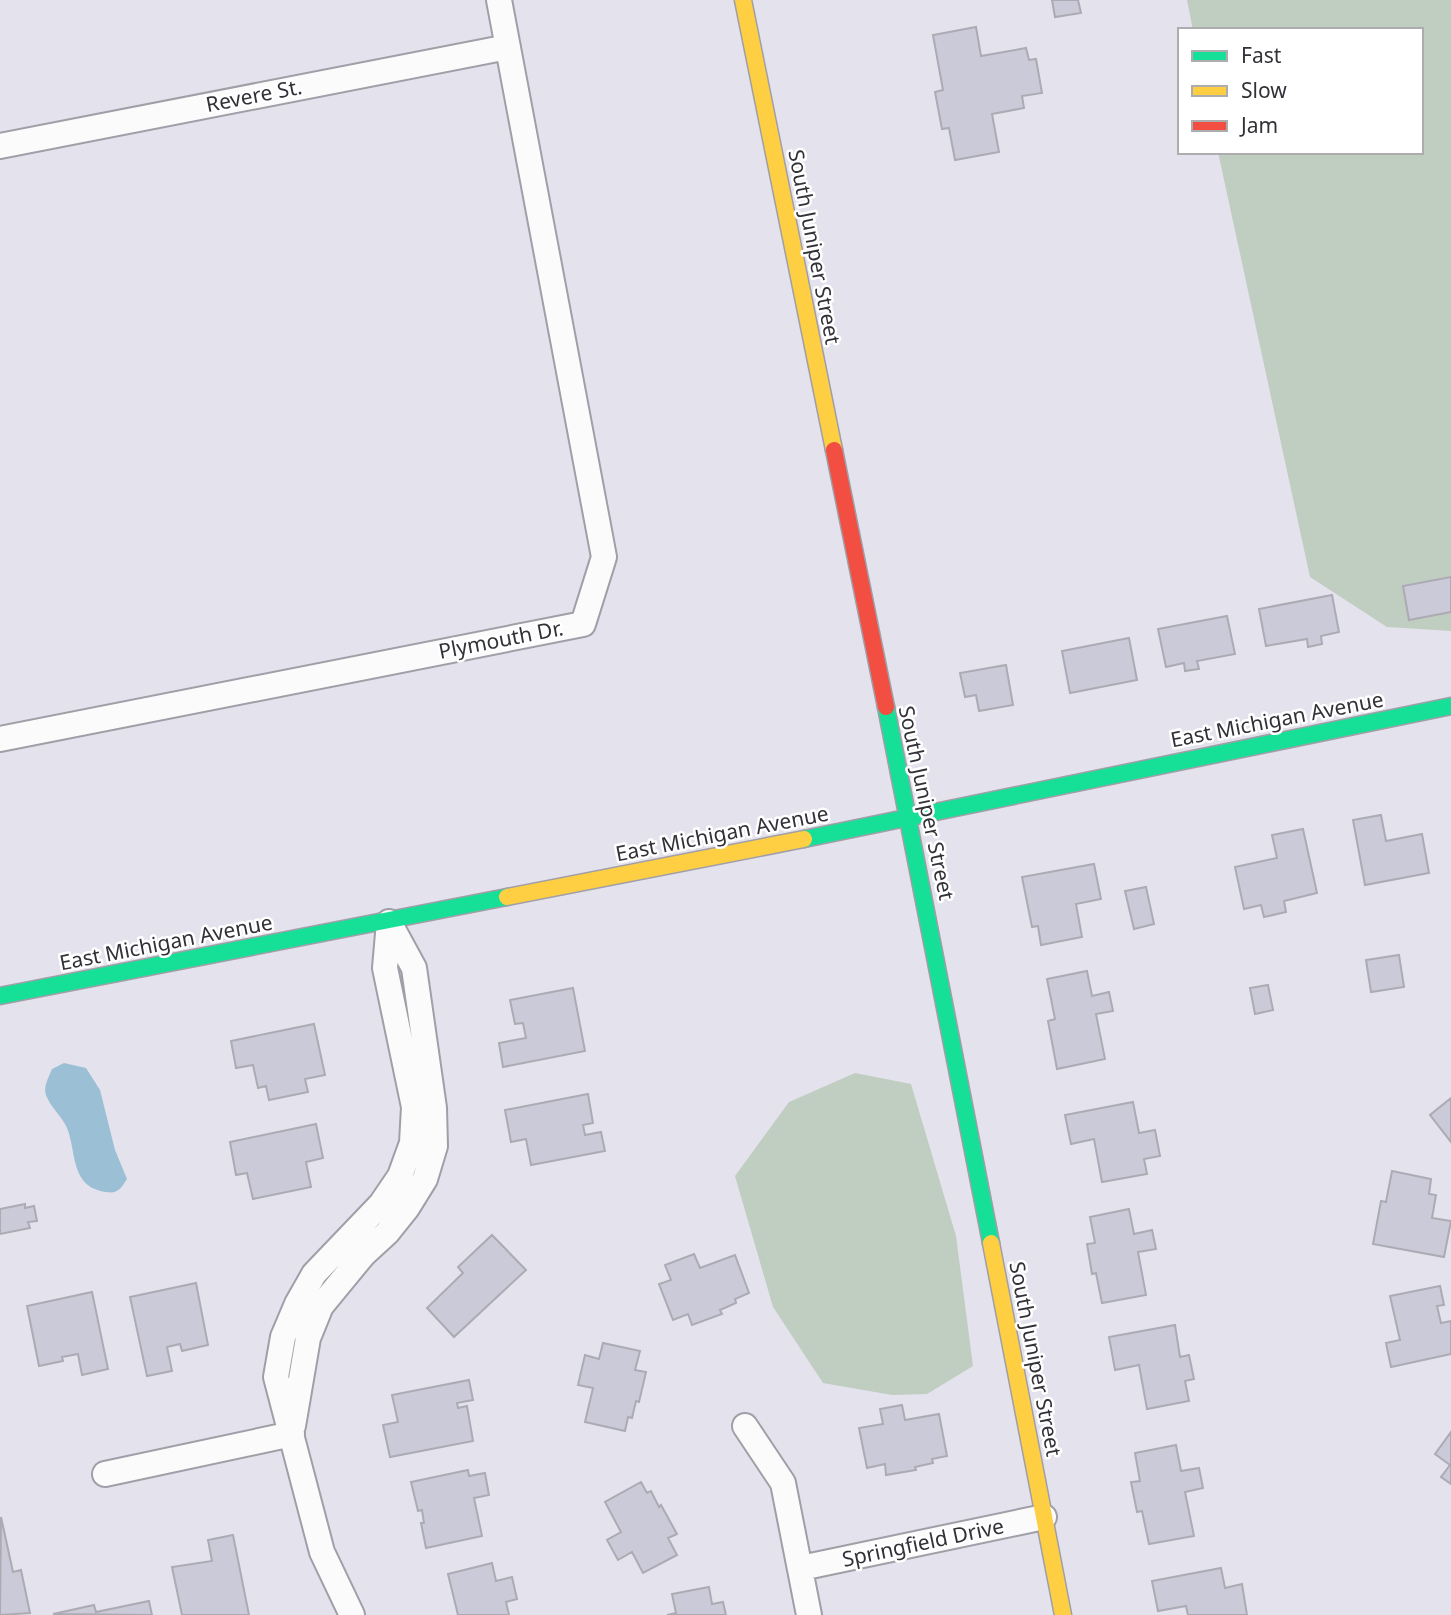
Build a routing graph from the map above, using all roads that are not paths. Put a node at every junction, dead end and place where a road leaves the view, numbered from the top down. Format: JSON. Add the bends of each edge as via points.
{"nodes":[{"id":1,"x":499,"y":0,"type":"edge"},
{"id":2,"x":743,"y":0,"type":"edge"},
{"id":3,"x":508,"y":47,"type":"junction"},
{"id":4,"x":0,"y":146,"type":"edge"},
{"id":5,"x":1451,"y":706,"type":"edge"},
{"id":6,"x":0,"y":739,"type":"edge"},
{"id":7,"x":908,"y":819,"type":"junction"},
{"id":8,"x":388,"y":922,"type":"junction"},
{"id":9,"x":0,"y":996,"type":"edge"},
{"id":10,"x":745,"y":1426,"type":"dead end"},
{"id":11,"x":292,"y":1434,"type":"junction"},
{"id":12,"x":105,"y":1474,"type":"dead end"},
{"id":13,"x":1044,"y":1517,"type":"junction"},
{"id":14,"x":801,"y":1568,"type":"junction"},
{"id":15,"x":352,"y":1615,"type":"edge"},
{"id":16,"x":809,"y":1615,"type":"edge"},
{"id":17,"x":1063,"y":1615,"type":"edge"}],
"edges":[{"from":1,"to":3,"type":"street","name":"Plymouth Dr."},
{"from":2,"to":7,"type":"street","name":"South Juniper Street"},
{"from":3,"to":4,"type":"street","name":"Revere St."},
{"from":3,"to":6,"type":"street","name":"Plymouth Dr.","via":[[604,557],[583,624]]},
{"from":5,"to":7,"type":"street","name":"East Michigan Avenue"},
{"from":7,"to":8,"type":"street","name":"East Michigan Avenue"},
{"from":7,"to":13,"type":"street","name":"South Juniper Street"},
{"from":8,"to":9,"type":"street","name":"East Michigan Avenue"},
{"from":8,"to":11,"type":"street","via":[[385,968],[414,1107],[412,1143],[400,1176],[381,1204],[321,1266],[297,1304],[276,1377]]},
{"from":10,"to":14,"type":"street","via":[[783,1483]]},
{"from":11,"to":12,"type":"street"},
{"from":11,"to":15,"type":"street","via":[[322,1552]]},
{"from":13,"to":14,"type":"street","name":"Springfield Drive"},
{"from":13,"to":17,"type":"street","name":"South Juniper Street"},
{"from":14,"to":16,"type":"street"}]}
